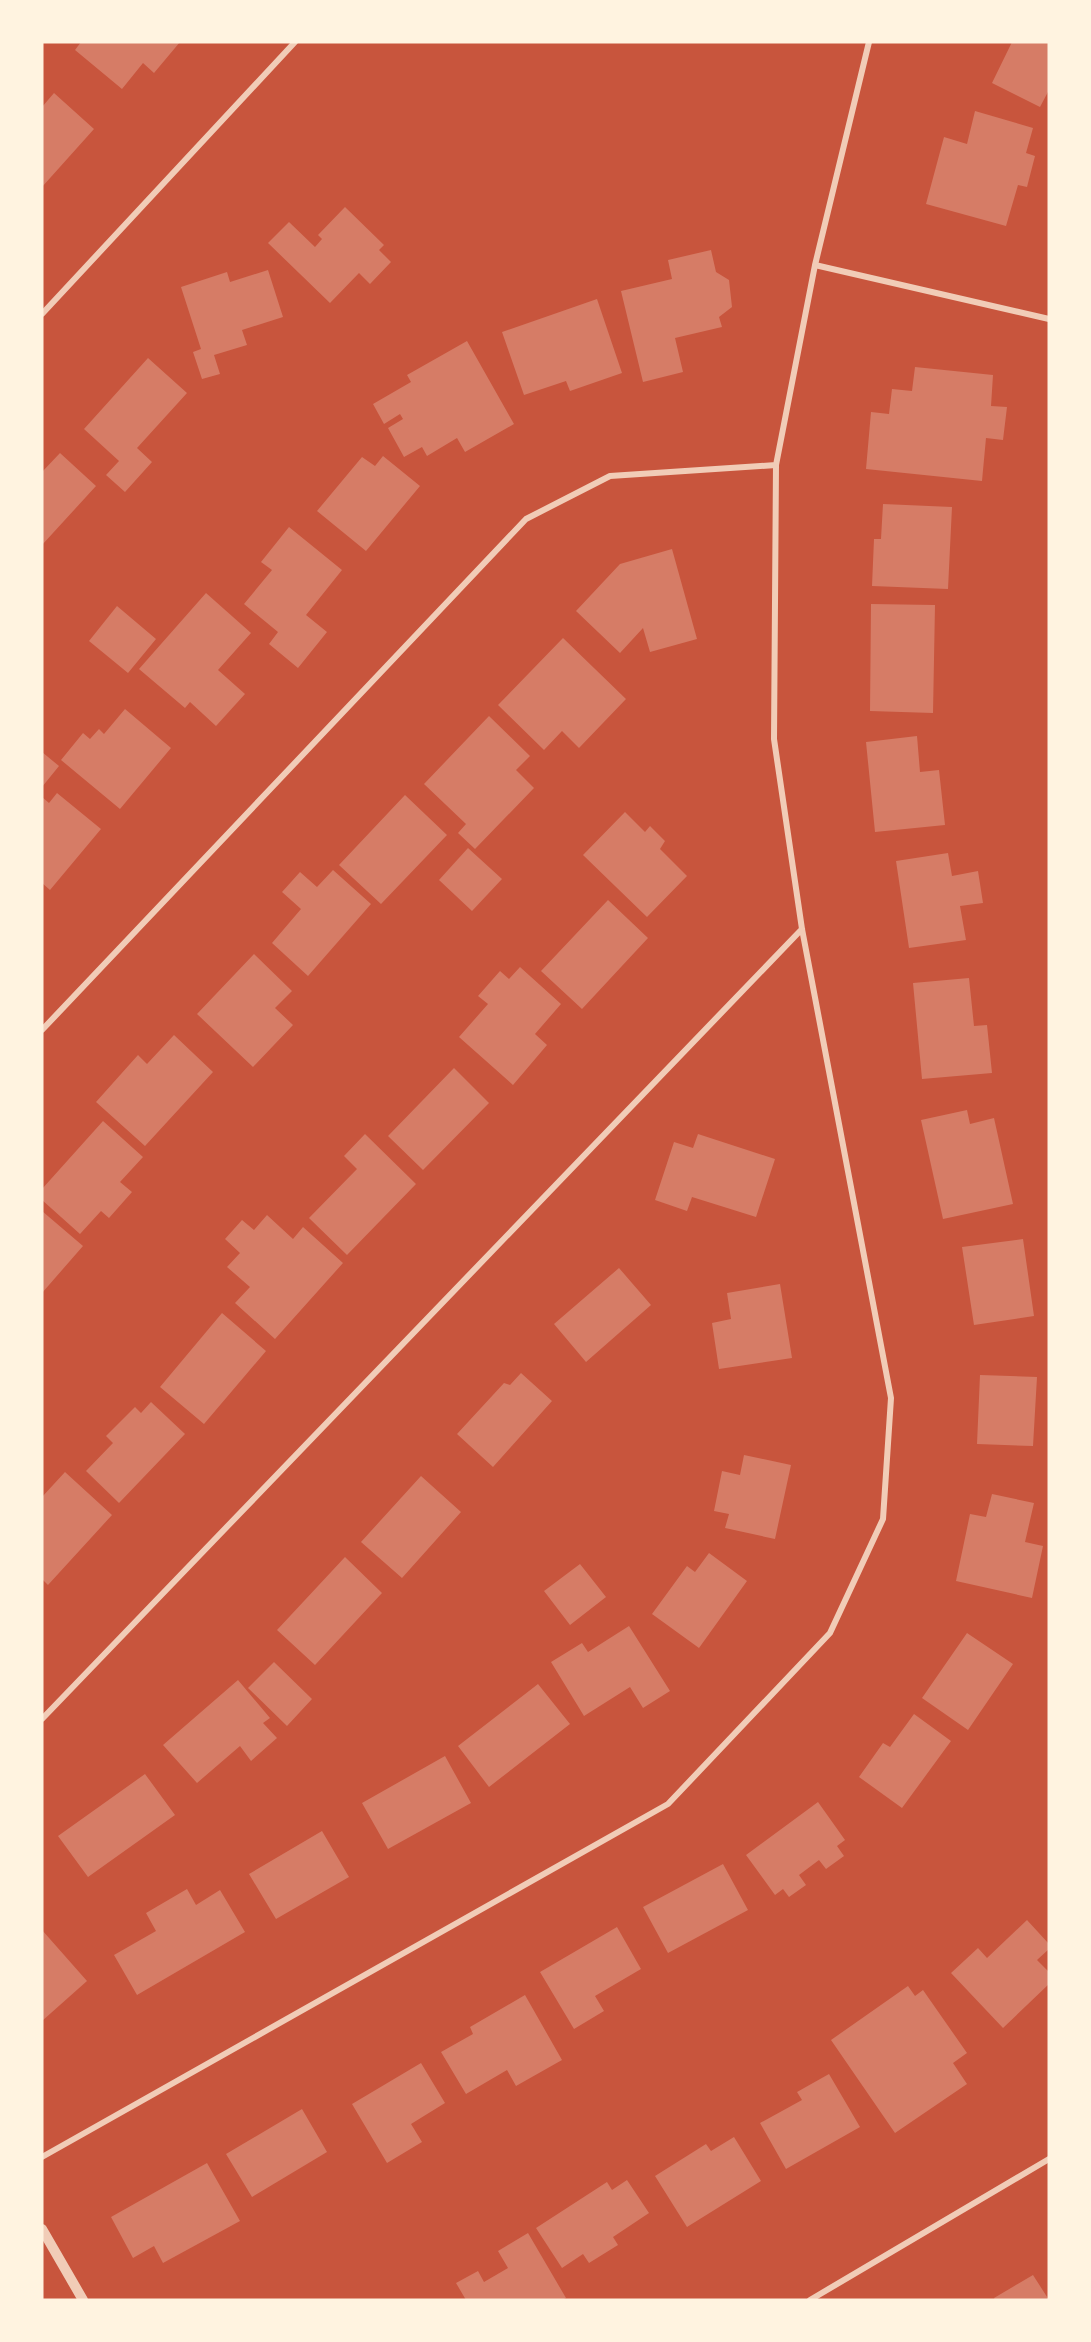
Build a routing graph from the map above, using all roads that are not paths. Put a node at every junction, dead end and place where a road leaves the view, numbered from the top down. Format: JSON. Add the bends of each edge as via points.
{"nodes":[{"id":1,"x":295,"y":42,"type":"edge"},
{"id":2,"x":868,"y":42,"type":"edge"},
{"id":3,"x":815,"y":265,"type":"junction"},
{"id":4,"x":42,"y":314,"type":"edge"},
{"id":5,"x":1049,"y":320,"type":"edge"},
{"id":6,"x":776,"y":465,"type":"junction"},
{"id":7,"x":802,"y":929,"type":"junction"},
{"id":8,"x":42,"y":1030,"type":"edge"},
{"id":9,"x":42,"y":1719,"type":"edge"},
{"id":10,"x":42,"y":2157,"type":"edge"},
{"id":11,"x":1049,"y":2159,"type":"edge"},
{"id":12,"x":42,"y":2229,"type":"edge"},
{"id":13,"x":83,"y":2300,"type":"edge"},
{"id":14,"x":810,"y":2300,"type":"edge"}],
"edges":[{"from":1,"to":4,"type":"street"},
{"from":2,"to":3,"type":"street"},
{"from":3,"to":5,"type":"street"},
{"from":3,"to":6,"type":"street"},
{"from":6,"to":7,"type":"street","via":[[774,739]]},
{"from":6,"to":8,"type":"street","via":[[610,476],[525,519]]},
{"from":7,"to":9,"type":"street"},
{"from":7,"to":10,"type":"street","via":[[891,1398],[883,1519],[830,1633],[669,1804]]},
{"from":11,"to":14,"type":"street"},
{"from":12,"to":13,"type":"street"}]}
